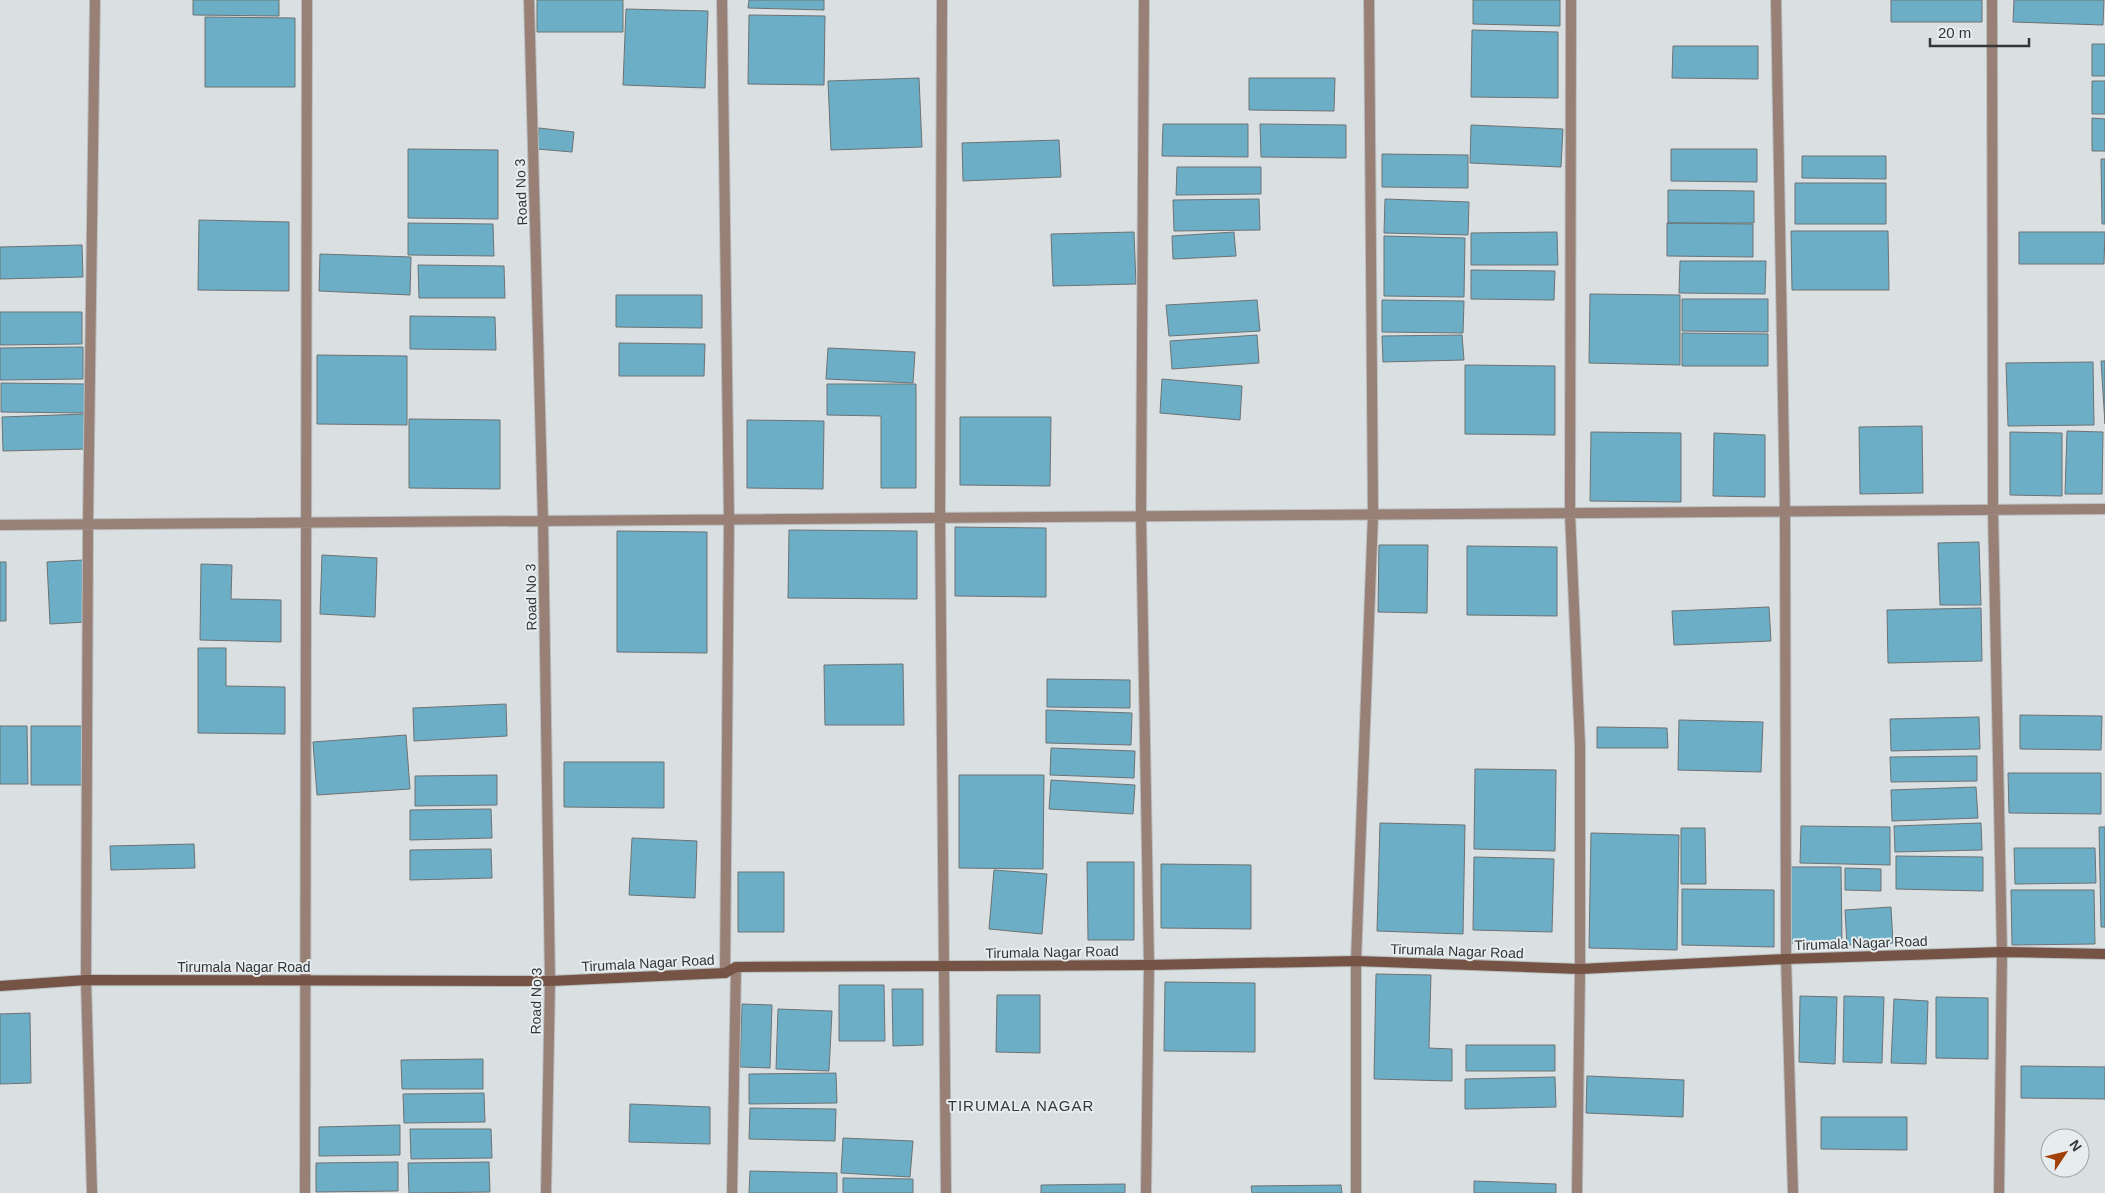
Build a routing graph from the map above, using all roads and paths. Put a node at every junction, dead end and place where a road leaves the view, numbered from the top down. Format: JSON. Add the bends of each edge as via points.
{"nodes":[{"id":1,"x":95,"y":0,"type":"edge"},
{"id":2,"x":307,"y":0,"type":"edge"},
{"id":3,"x":529,"y":0,"type":"edge"},
{"id":4,"x":722,"y":0,"type":"edge"},
{"id":5,"x":942,"y":0,"type":"edge"},
{"id":6,"x":1144,"y":0,"type":"edge"},
{"id":7,"x":1369,"y":0,"type":"edge"},
{"id":8,"x":1571,"y":0,"type":"edge"},
{"id":9,"x":1776,"y":0,"type":"edge"},
{"id":10,"x":1992,"y":0,"type":"edge"},
{"id":11,"x":2105,"y":509,"type":"edge"},
{"id":12,"x":1993,"y":510,"type":"junction"},
{"id":13,"x":1784,"y":512,"type":"junction"},
{"id":14,"x":1570,"y":513,"type":"junction"},
{"id":15,"x":1372,"y":515,"type":"junction"},
{"id":16,"x":1142,"y":516,"type":"junction"},
{"id":17,"x":940,"y":518,"type":"junction"},
{"id":18,"x":730,"y":520,"type":"junction"},
{"id":19,"x":543,"y":521,"type":"junction"},
{"id":20,"x":307,"y":523,"type":"junction"},
{"id":21,"x":88,"y":524,"type":"junction"},
{"id":22,"x":0,"y":525,"type":"edge"},
{"id":23,"x":2002,"y":952,"type":"junction"},
{"id":24,"x":2105,"y":954,"type":"edge"},
{"id":25,"x":1786,"y":959,"type":"junction"},
{"id":26,"x":1356,"y":961,"type":"junction"},
{"id":27,"x":1149,"y":965,"type":"junction"},
{"id":28,"x":736,"y":967,"type":"junction"},
{"id":29,"x":944,"y":967,"type":"junction"},
{"id":30,"x":1580,"y":969,"type":"junction"},
{"id":31,"x":725,"y":973,"type":"junction"},
{"id":32,"x":86,"y":980,"type":"junction"},
{"id":33,"x":304,"y":981,"type":"junction"},
{"id":34,"x":550,"y":982,"type":"junction"},
{"id":35,"x":0,"y":986,"type":"edge"},
{"id":36,"x":92,"y":1193,"type":"edge"},
{"id":37,"x":304,"y":1193,"type":"edge"},
{"id":38,"x":546,"y":1193,"type":"edge"},
{"id":39,"x":732,"y":1193,"type":"edge"},
{"id":40,"x":946,"y":1193,"type":"edge"},
{"id":41,"x":1146,"y":1193,"type":"edge"},
{"id":42,"x":1356,"y":1193,"type":"edge"},
{"id":43,"x":1577,"y":1193,"type":"edge"},
{"id":44,"x":1793,"y":1193,"type":"edge"},
{"id":45,"x":1999,"y":1193,"type":"edge"}],
"edges":[{"from":1,"to":21,"type":"street"},
{"from":2,"to":20,"type":"street"},
{"from":3,"to":19,"type":"street","name":"Road No 3"},
{"from":4,"to":18,"type":"street"},
{"from":5,"to":17,"type":"street"},
{"from":6,"to":16,"type":"street"},
{"from":7,"to":15,"type":"street"},
{"from":8,"to":14,"type":"street"},
{"from":9,"to":13,"type":"street"},
{"from":10,"to":12,"type":"street"},
{"from":11,"to":12,"type":"street"},
{"from":12,"to":13,"type":"street"},
{"from":12,"to":23,"type":"street"},
{"from":13,"to":14,"type":"street"},
{"from":13,"to":25,"type":"street"},
{"from":14,"to":15,"type":"street"},
{"from":14,"to":30,"type":"street","via":[[1580,746]]},
{"from":15,"to":16,"type":"street"},
{"from":15,"to":26,"type":"street"},
{"from":16,"to":17,"type":"street"},
{"from":16,"to":27,"type":"street"},
{"from":17,"to":18,"type":"street"},
{"from":17,"to":29,"type":"street"},
{"from":18,"to":19,"type":"street"},
{"from":18,"to":31,"type":"street"},
{"from":19,"to":20,"type":"street"},
{"from":19,"to":34,"type":"street","name":"Road No 3"},
{"from":20,"to":21,"type":"street"},
{"from":20,"to":33,"type":"street"},
{"from":21,"to":22,"type":"street"},
{"from":21,"to":32,"type":"street"},
{"from":23,"to":24,"type":"street","name":"Tirumala Nagar Road"},
{"from":23,"to":25,"type":"street","name":"Tirumala Nagar Road"},
{"from":23,"to":45,"type":"street"},
{"from":25,"to":30,"type":"street","name":"Tirumala Nagar Road"},
{"from":25,"to":44,"type":"street"},
{"from":26,"to":27,"type":"street","name":"Tirumala Nagar Road"},
{"from":26,"to":30,"type":"street","name":"Tirumala Nagar Road"},
{"from":26,"to":42,"type":"street"},
{"from":27,"to":29,"type":"street","name":"Tirumala Nagar Road"},
{"from":27,"to":41,"type":"street"},
{"from":28,"to":29,"type":"street","name":"Tirumala Nagar Road"},
{"from":28,"to":31,"type":"street","name":"Tirumala Nagar Road"},
{"from":28,"to":39,"type":"street"},
{"from":29,"to":40,"type":"street"},
{"from":30,"to":43,"type":"street"},
{"from":31,"to":34,"type":"street","name":"Tirumala Nagar Road"},
{"from":32,"to":33,"type":"street","name":"Tirumala Nagar Road"},
{"from":32,"to":35,"type":"street","name":"Tirumala Nagar Road"},
{"from":32,"to":36,"type":"street"},
{"from":33,"to":34,"type":"street","name":"Tirumala Nagar Road"},
{"from":33,"to":37,"type":"street"},
{"from":34,"to":38,"type":"street","name":"Road No 3"}]}
